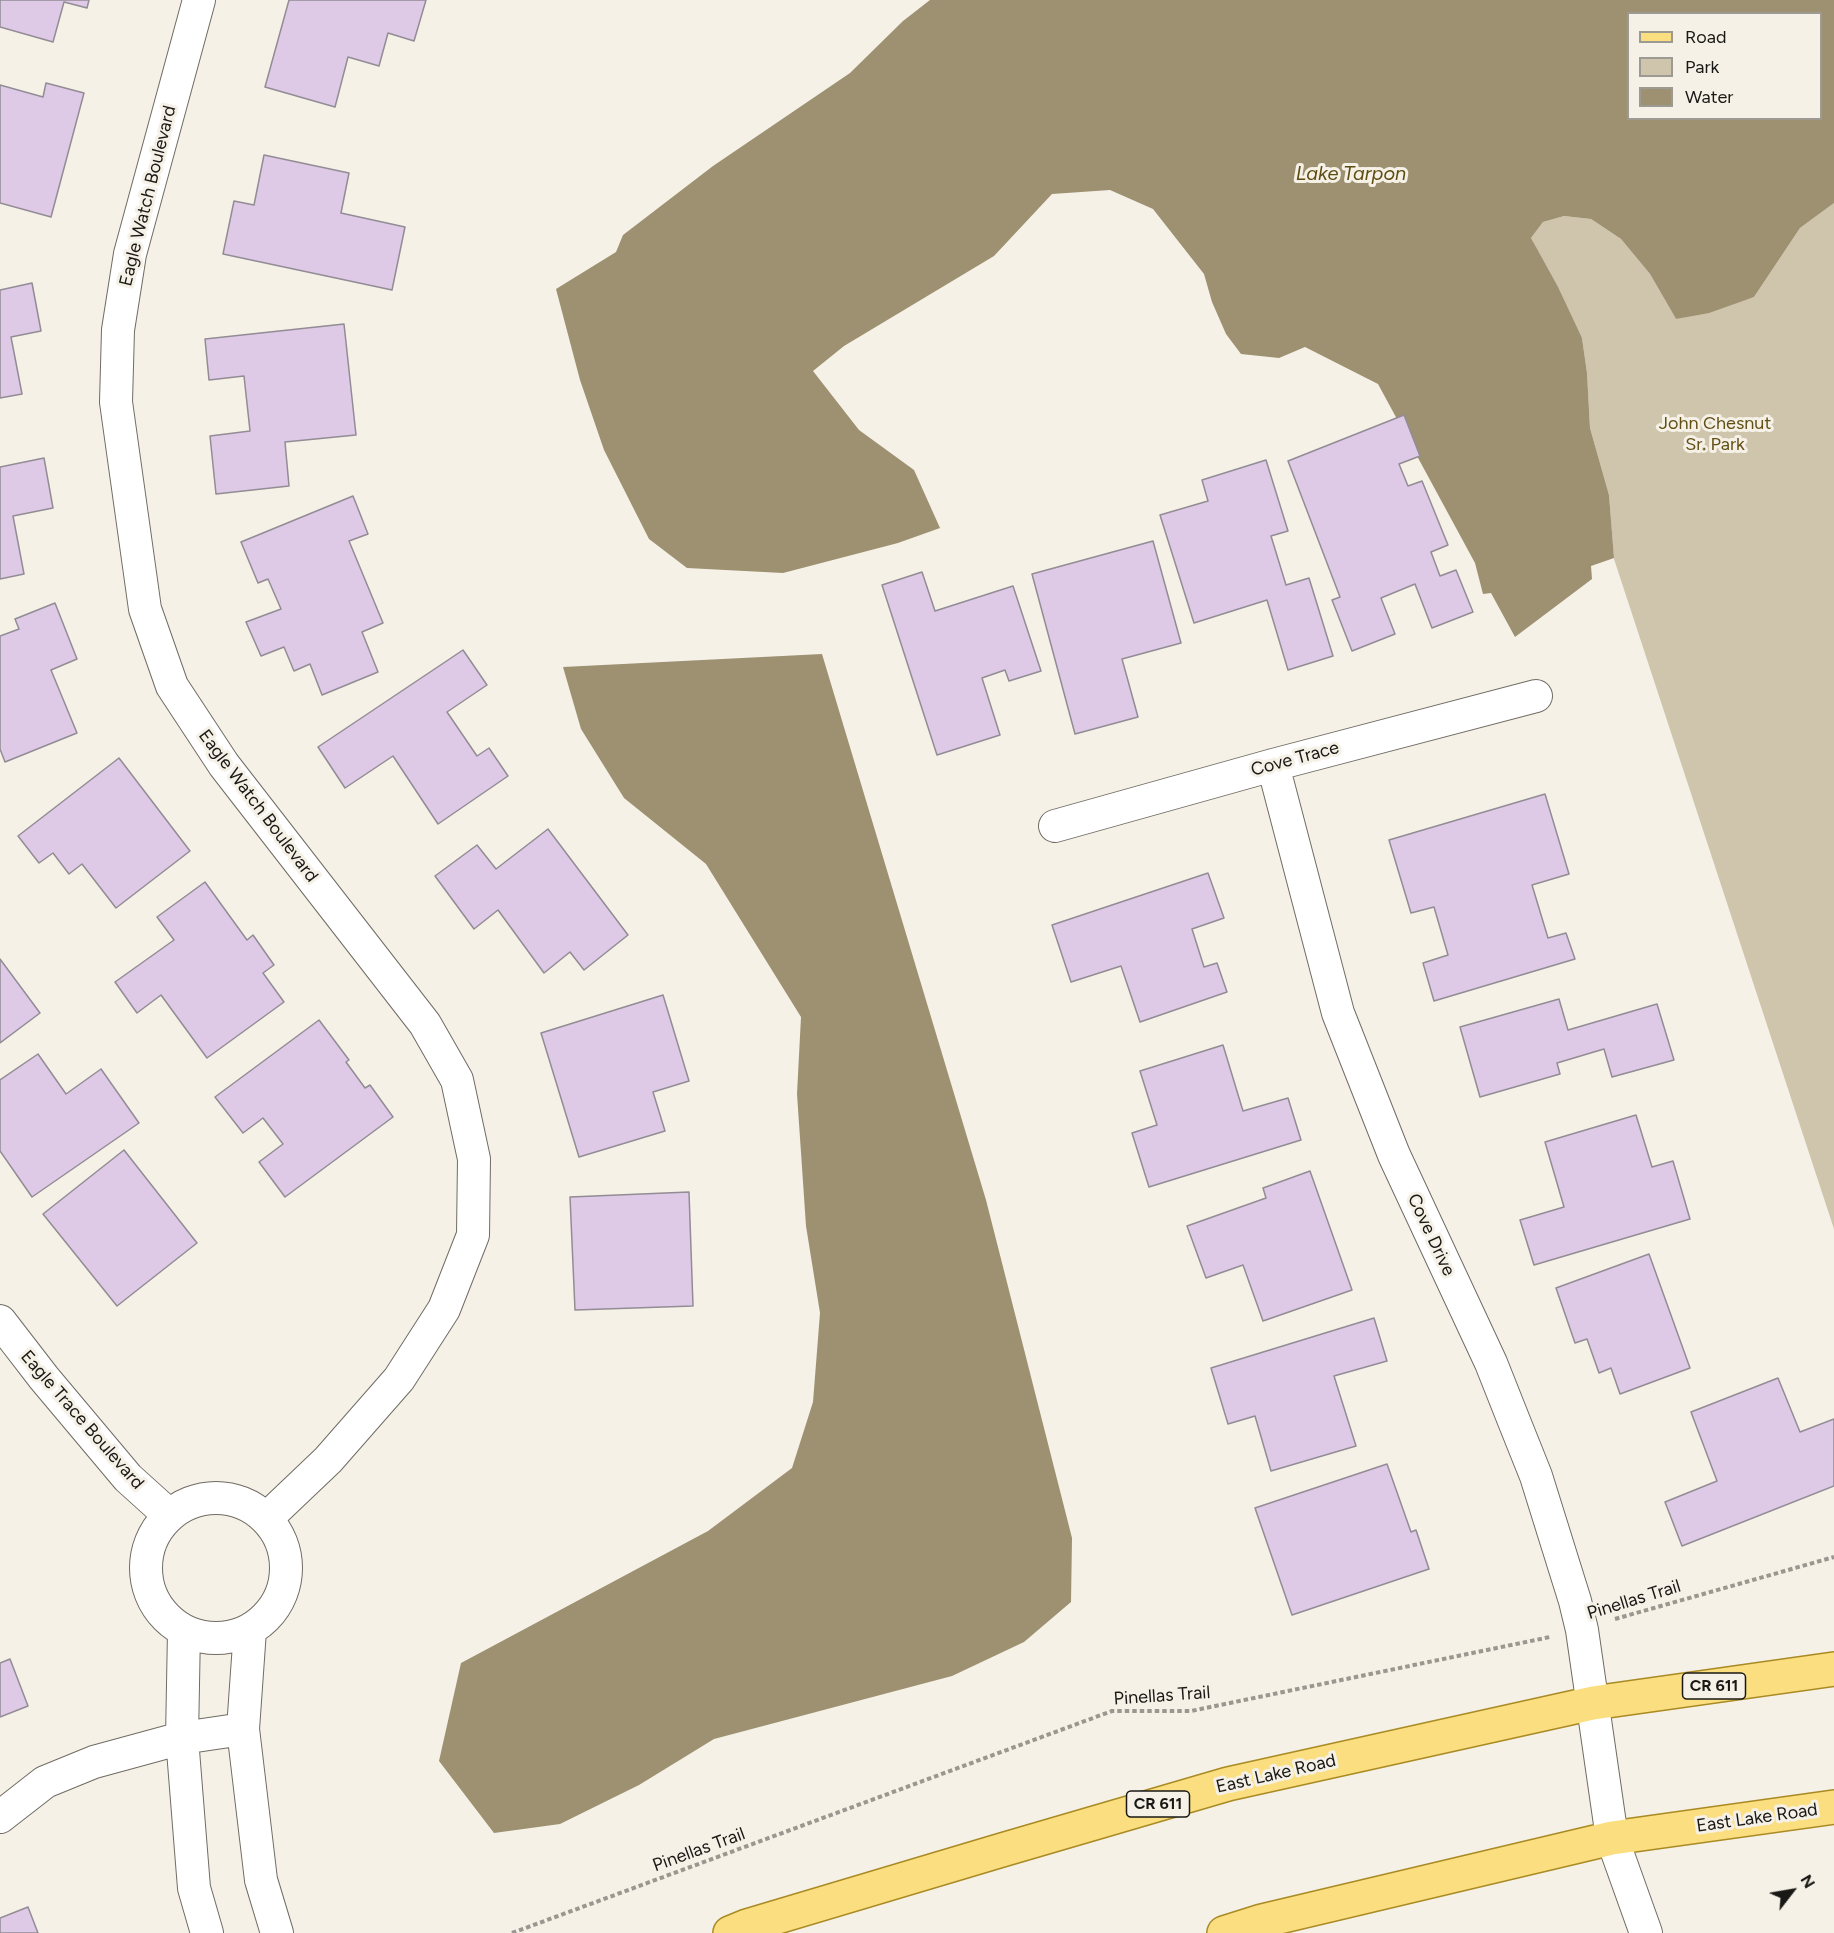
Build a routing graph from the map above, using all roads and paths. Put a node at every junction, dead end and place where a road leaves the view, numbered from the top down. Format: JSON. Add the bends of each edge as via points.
{"nodes":[{"id":1,"x":199,"y":0,"type":"edge"},
{"id":2,"x":1536,"y":696,"type":"dead end"},
{"id":3,"x":1273,"y":765,"type":"junction"},
{"id":4,"x":1055,"y":826,"type":"dead end"},
{"id":5,"x":0,"y":1321,"type":"edge"},
{"id":6,"x":169,"y":1515,"type":"junction"},
{"id":7,"x":266,"y":1519,"type":"junction"},
{"id":8,"x":1834,"y":1557,"type":"edge"},
{"id":9,"x":250,"y":1630,"type":"junction"},
{"id":10,"x":1582,"y":1630,"type":"junction"},
{"id":11,"x":184,"y":1631,"type":"junction"},
{"id":12,"x":1834,"y":1669,"type":"edge"},
{"id":13,"x":1593,"y":1703,"type":"junction"},
{"id":14,"x":243,"y":1729,"type":"junction"},
{"id":15,"x":182,"y":1738,"type":"junction"},
{"id":16,"x":1834,"y":1807,"type":"edge"},
{"id":17,"x":0,"y":1817,"type":"edge"},
{"id":18,"x":1612,"y":1838,"type":"junction"},
{"id":19,"x":207,"y":1933,"type":"edge"},
{"id":20,"x":277,"y":1933,"type":"edge"},
{"id":21,"x":512,"y":1933,"type":"edge"},
{"id":22,"x":730,"y":1933,"type":"edge"},
{"id":23,"x":1224,"y":1933,"type":"edge"},
{"id":24,"x":1646,"y":1933,"type":"edge"}],
"edges":[{"from":1,"to":7,"type":"street","name":"Eagle Watch Boulevard","via":[[130,254],[118,330],[116,402],[145,609],[172,686],[224,765],[425,1024],[457,1080],[474,1159],[473,1235],[444,1309],[399,1379],[328,1460]]},
{"from":2,"to":3,"type":"street","name":"Cove Trace"},
{"from":3,"to":4,"type":"street","name":"Cove Trace"},
{"from":3,"to":10,"type":"street","name":"Cove Drive","via":[[1338,1013],[1394,1155],[1491,1364],[1536,1476]]},
{"from":5,"to":6,"type":"street","name":"Eagle Trace Boulevard","via":[[128,1478]]},
{"from":6,"to":7,"type":"street","via":[[187,1503],[208,1497],[240,1502]]},
{"from":6,"to":11,"type":"street","via":[[155,1532],[147,1553],[146,1576],[152,1598],[165,1617]]},
{"from":7,"to":9,"type":"street","via":[[285,1557],[285,1579],[279,1599],[267,1617]]},
{"from":8,"to":10,"type":"path","name":"Pinellas Trail"},
{"from":9,"to":11,"type":"street","via":[[206,1638]]},
{"from":9,"to":14,"type":"street"},
{"from":10,"to":13,"type":"street","name":"Cove Drive"},
{"from":10,"to":21,"type":"path","name":"Pinellas Trail","via":[[1191,1711],[1112,1711]]},
{"from":11,"to":15,"type":"street"},
{"from":12,"to":13,"type":"main road","name":"East Lake Road","number":"CR 611"},
{"from":13,"to":18,"type":"street","name":"Cove Drive"},
{"from":13,"to":22,"type":"main road","name":"East Lake Road","number":"CR 611","via":[[1228,1784]]},
{"from":14,"to":15,"type":"street"},
{"from":14,"to":20,"type":"street","via":[[261,1880]]},
{"from":15,"to":17,"type":"street","via":[[94,1762],[45,1782]]},
{"from":15,"to":19,"type":"street","via":[[194,1888]]},
{"from":16,"to":18,"type":"main road","name":"East Lake Road"},
{"from":18,"to":23,"type":"main road","name":"East Lake Road"},
{"from":18,"to":24,"type":"street","name":"Cove Drive"}]}
